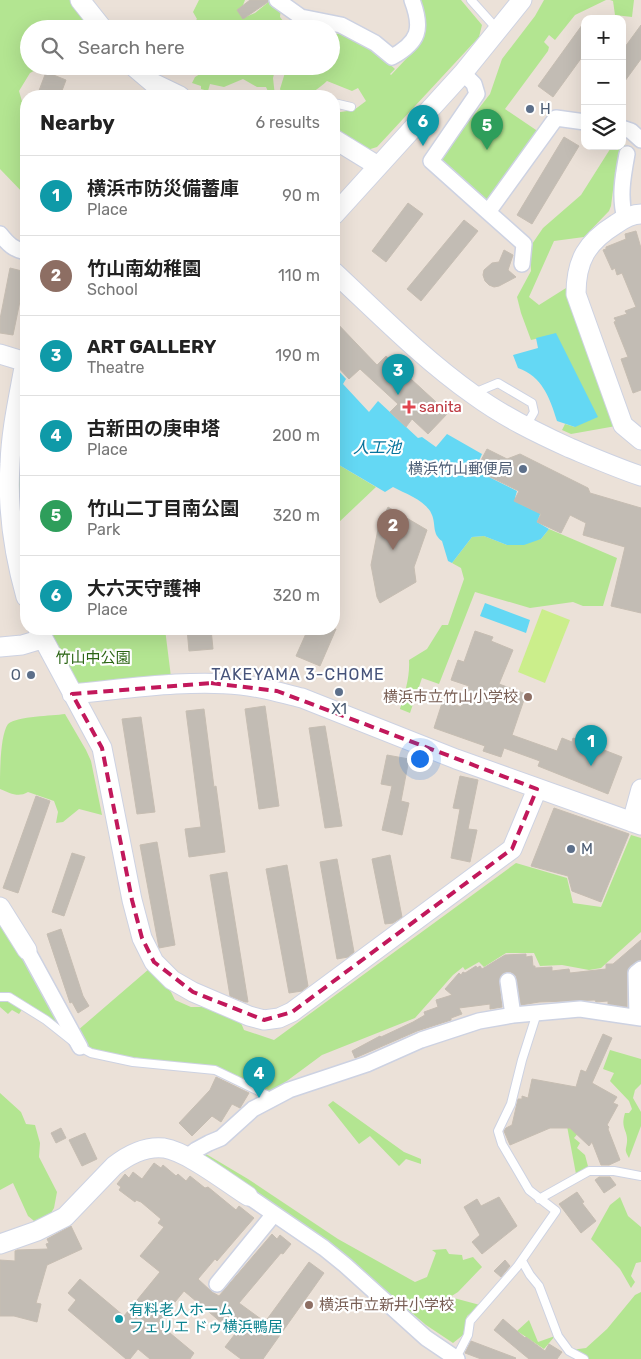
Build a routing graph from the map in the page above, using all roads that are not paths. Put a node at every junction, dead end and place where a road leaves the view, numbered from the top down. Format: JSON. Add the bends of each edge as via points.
{"nodes":[{"id":1,"x":80,"y":0,"type":"edge"},
{"id":2,"x":276,"y":0,"type":"edge"},
{"id":3,"x":412,"y":0,"type":"edge"},
{"id":4,"x":471,"y":0,"type":"edge"},
{"id":5,"x":522,"y":0,"type":"edge"},
{"id":6,"x":95,"y":20,"type":"edge"},
{"id":7,"x":316,"y":20,"type":"edge"},
{"id":8,"x":340,"y":25,"type":"edge"},
{"id":9,"x":497,"y":29,"type":"junction"},
{"id":10,"x":463,"y":73,"type":"junction"},
{"id":11,"x":144,"y":75,"type":"edge"},
{"id":12,"x":168,"y":90,"type":"edge"},
{"id":13,"x":340,"y":105,"type":"edge"},
{"id":14,"x":351,"y":108,"type":"dead end"},
{"id":15,"x":581,"y":121,"type":"edge"},
{"id":16,"x":630,"y":138,"type":"edge"},
{"id":17,"x":340,"y":143,"type":"edge"},
{"id":18,"x":378,"y":166,"type":"junction"},
{"id":19,"x":340,"y":208,"type":"edge"},
{"id":20,"x":488,"y":212,"type":"junction"},
{"id":21,"x":633,"y":216,"type":"edge"},
{"id":22,"x":0,"y":234,"type":"edge"},
{"id":23,"x":20,"y":251,"type":"edge"},
{"id":24,"x":522,"y":264,"type":"dead end"},
{"id":25,"x":340,"y":278,"type":"edge"},
{"id":26,"x":0,"y":354,"type":"edge"},
{"id":27,"x":20,"y":360,"type":"edge"},
{"id":28,"x":20,"y":392,"type":"edge"},
{"id":29,"x":472,"y":394,"type":"junction"},
{"id":30,"x":526,"y":428,"type":"junction"},
{"id":31,"x":641,"y":440,"type":"edge"},
{"id":32,"x":641,"y":476,"type":"edge"},
{"id":33,"x":20,"y":575,"type":"edge"},
{"id":34,"x":38,"y":635,"type":"edge"},
{"id":35,"x":41,"y":635,"type":"edge"},
{"id":36,"x":0,"y":647,"type":"edge"},
{"id":37,"x":72,"y":694,"type":"junction"},
{"id":38,"x":537,"y":789,"type":"junction"},
{"id":39,"x":641,"y":789,"type":"edge"},
{"id":40,"x":637,"y":823,"type":"edge"},
{"id":41,"x":0,"y":907,"type":"edge"},
{"id":42,"x":26,"y":950,"type":"joint"},
{"id":43,"x":641,"y":969,"type":"edge"},
{"id":44,"x":508,"y":981,"type":"dead end"},
{"id":45,"x":0,"y":997,"type":"edge"},
{"id":46,"x":537,"y":1013,"type":"junction"},
{"id":47,"x":513,"y":1015,"type":"junction"},
{"id":48,"x":639,"y":1017,"type":"edge"},
{"id":49,"x":80,"y":1047,"type":"junction"},
{"id":50,"x":273,"y":1098,"type":"junction"},
{"id":51,"x":187,"y":1157,"type":"junction"},
{"id":52,"x":641,"y":1176,"type":"edge"},
{"id":53,"x":248,"y":1196,"type":"joint"},
{"id":54,"x":539,"y":1199,"type":"junction"},
{"id":55,"x":274,"y":1214,"type":"junction"},
{"id":56,"x":0,"y":1244,"type":"edge"},
{"id":57,"x":522,"y":1261,"type":"junction"},
{"id":58,"x":217,"y":1284,"type":"dead end"},
{"id":59,"x":457,"y":1359,"type":"edge"},
{"id":60,"x":584,"y":1359,"type":"edge"}],
"edges":[{"from":1,"to":6,"type":"street"},
{"from":2,"to":7,"type":"street","via":[[301,17]]},
{"from":3,"to":8,"type":"street","via":[[418,15],[418,31],[407,48],[392,57],[375,43]]},
{"from":4,"to":9,"type":"lane"},
{"from":5,"to":9,"type":"street"},
{"from":9,"to":10,"type":"street"},
{"from":10,"to":18,"type":"street"},
{"from":10,"to":20,"type":"street","via":[[474,84],[476,94],[431,161]]},
{"from":11,"to":12,"type":"street"},
{"from":13,"to":14,"type":"lane"},
{"from":15,"to":20,"type":"street","via":[[556,118]]},
{"from":16,"to":21,"type":"street","via":[[622,182],[622,207]]},
{"from":17,"to":18,"type":"street"},
{"from":18,"to":19,"type":"street"},
{"from":20,"to":24,"type":"street","via":[[524,244]]},
{"from":21,"to":31,"type":"street","via":[[601,233],[587,248],[576,276],[576,294],[623,425]]},
{"from":22,"to":23,"type":"street"},
{"from":25,"to":29,"type":"street","via":[[428,359]]},
{"from":26,"to":27,"type":"street"},
{"from":28,"to":33,"type":"street","via":[[14,422],[9,496]]},
{"from":29,"to":30,"type":"street"},
{"from":29,"to":30,"type":"lane","via":[[498,384],[532,403],[534,412]]},
{"from":30,"to":32,"type":"street","via":[[617,469]]},
{"from":34,"to":36,"type":"street","via":[[22,645]]},
{"from":35,"to":37,"type":"street"},
{"from":37,"to":38,"type":"street","via":[[211,683],[258,687],[302,698]]},
{"from":37,"to":38,"type":"street","via":[[102,748],[132,900],[142,938],[154,962],[172,980],[193,992],[264,1020],[292,1012],[512,849]]},
{"from":38,"to":40,"type":"street"},
{"from":39,"to":40,"type":"street"},
{"from":41,"to":42,"type":"street"},
{"from":42,"to":49,"type":"street"},
{"from":43,"to":48,"type":"street","via":[[636,973]]},
{"from":44,"to":47,"type":"street"},
{"from":45,"to":49,"type":"lane","via":[[9,997],[46,1020]]},
{"from":46,"to":47,"type":"street"},
{"from":46,"to":48,"type":"street","via":[[580,1009]]},
{"from":46,"to":54,"type":"lane","via":[[512,1104],[498,1131],[502,1144],[529,1190]]},
{"from":47,"to":50,"type":"street","via":[[421,1040],[368,1064]]},
{"from":49,"to":50,"type":"lane","via":[[91,1053],[133,1062],[215,1070]]},
{"from":50,"to":51,"type":"street","via":[[253,1109],[221,1138]]},
{"from":51,"to":53,"type":"street"},
{"from":51,"to":56,"type":"street","via":[[158,1148],[130,1155],[114,1166],[66,1217]]},
{"from":52,"to":54,"type":"lane","via":[[588,1171]]},
{"from":53,"to":55,"type":"street"},
{"from":54,"to":57,"type":"lane","via":[[556,1211]]},
{"from":55,"to":58,"type":"street"},
{"from":55,"to":59,"type":"street","via":[[324,1248],[426,1338]]},
{"from":57,"to":59,"type":"lane","via":[[470,1321],[468,1335]]},
{"from":57,"to":60,"type":"lane","via":[[539,1286],[558,1336],[569,1351]]}]}
